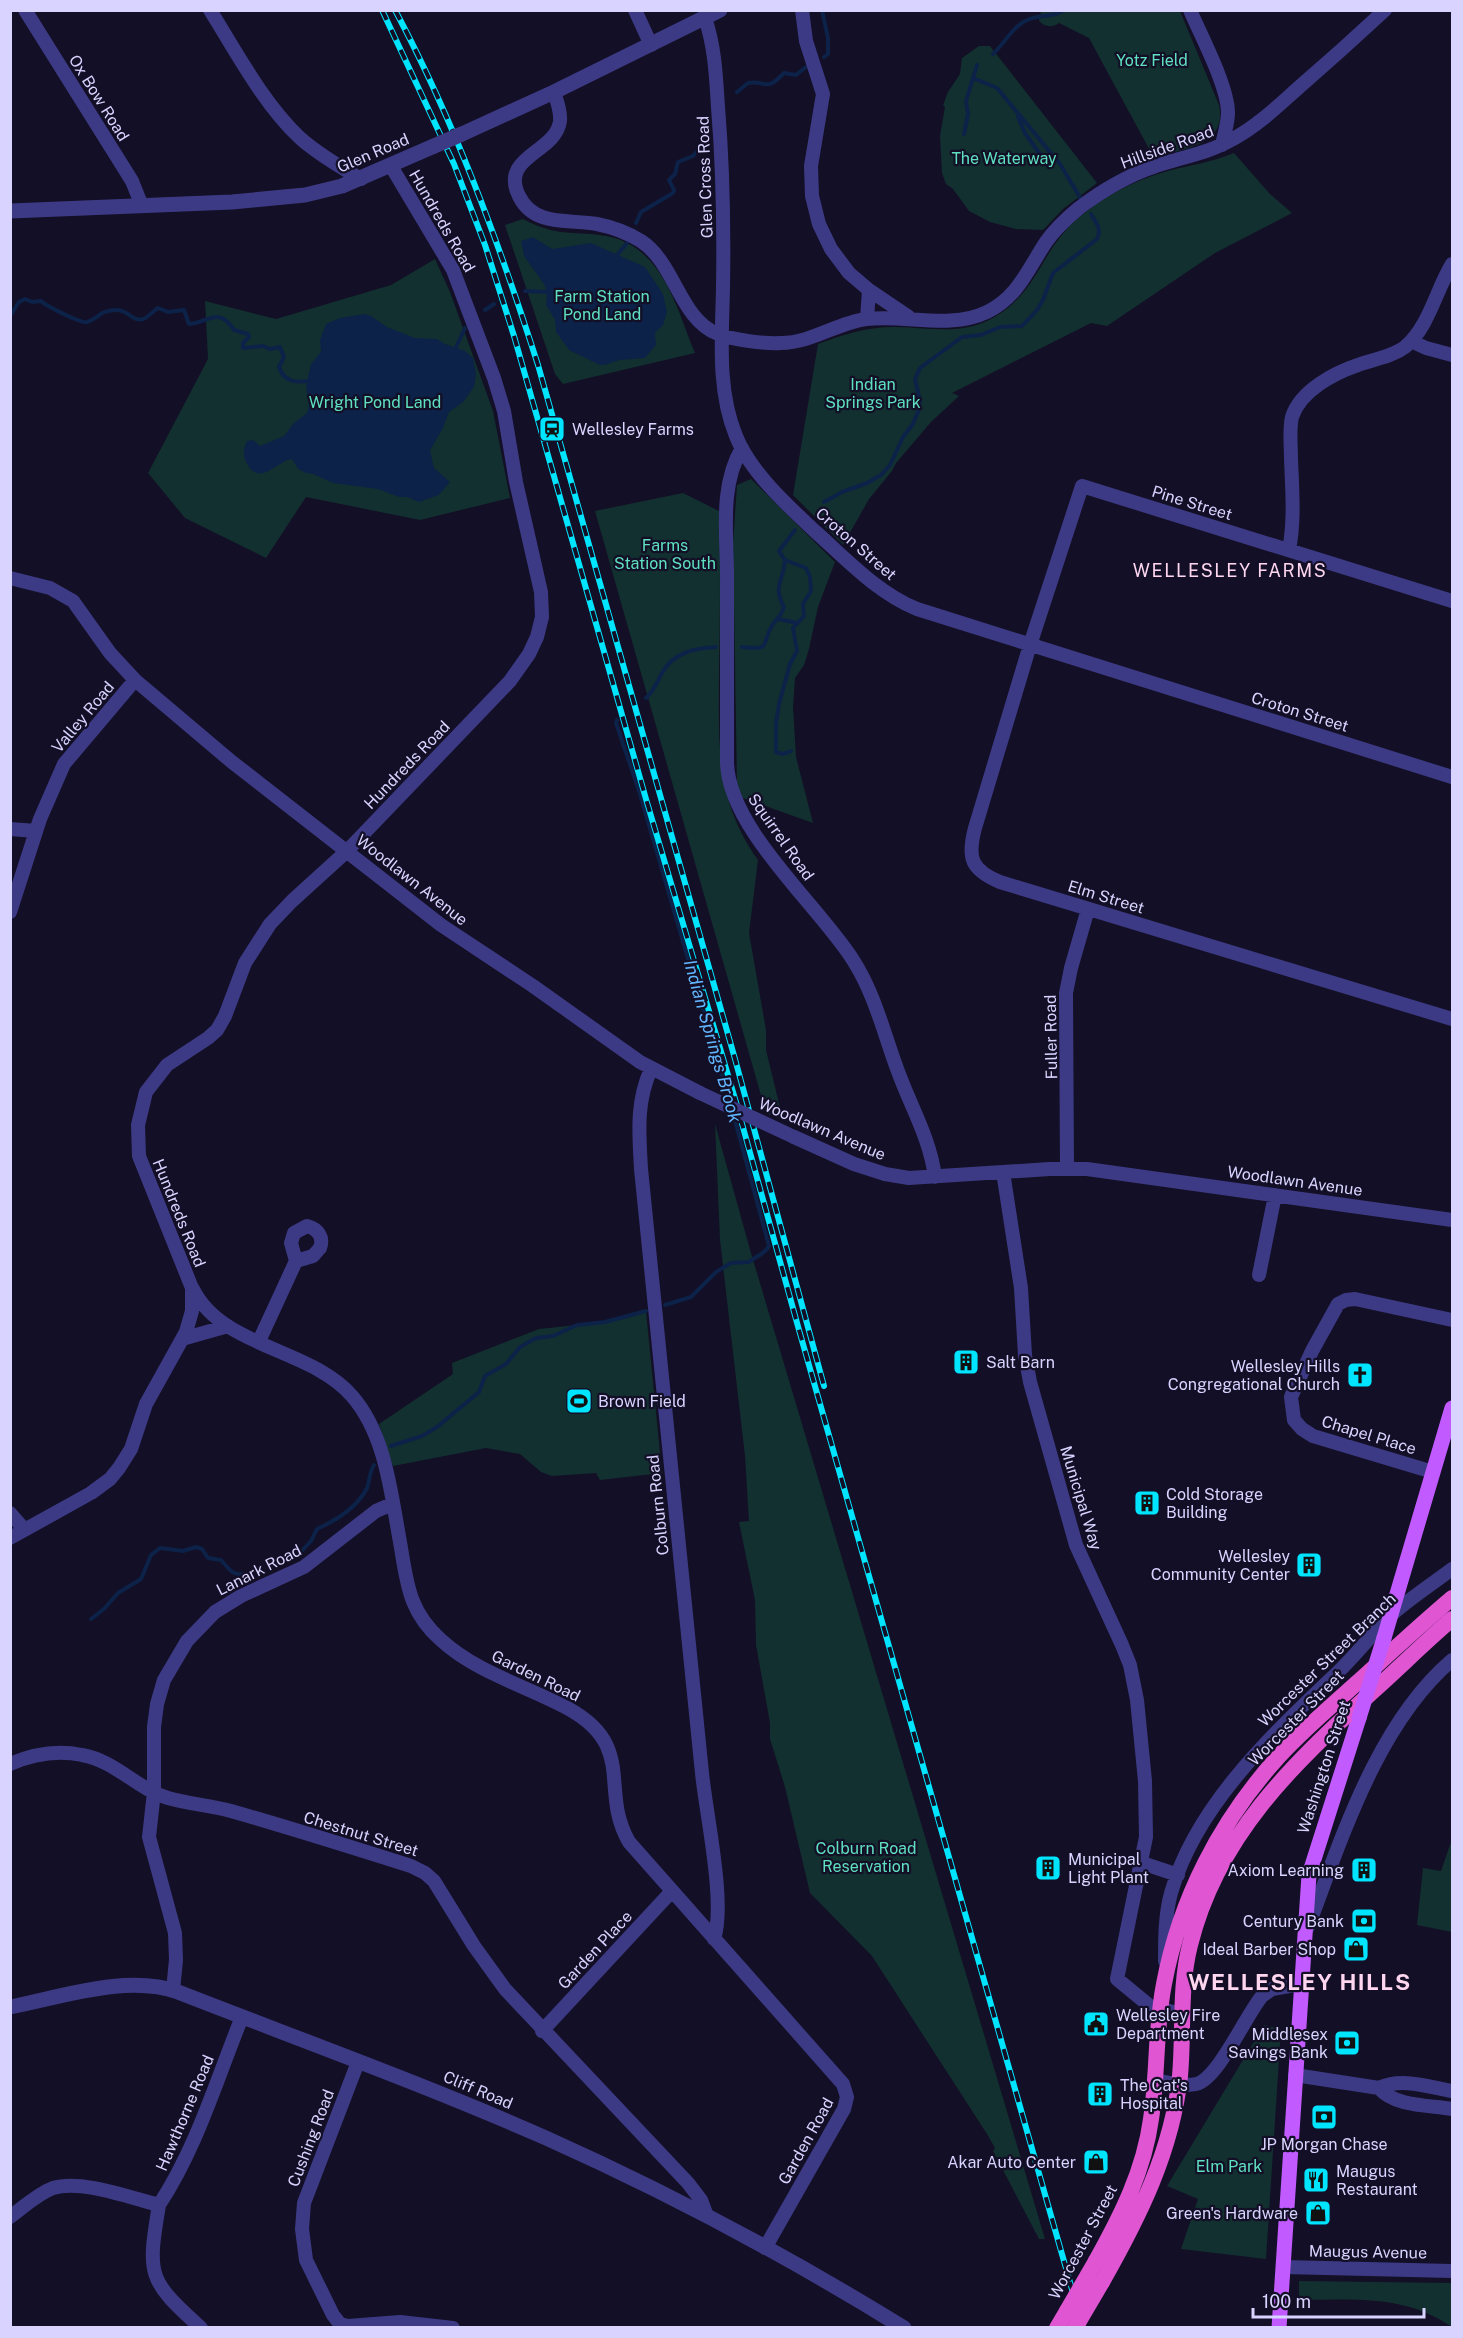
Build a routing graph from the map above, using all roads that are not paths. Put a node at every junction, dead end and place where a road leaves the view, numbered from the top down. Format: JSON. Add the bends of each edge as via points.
{"nodes":[{"id":1,"x":25,"y":10,"type":"edge"},
{"id":2,"x":210,"y":10,"type":"edge"},
{"id":3,"x":635,"y":10,"type":"edge"},
{"id":4,"x":720,"y":10,"type":"edge"},
{"id":5,"x":802,"y":10,"type":"edge"},
{"id":6,"x":1190,"y":10,"type":"edge"},
{"id":7,"x":1385,"y":10,"type":"edge"},
{"id":8,"x":705,"y":18,"type":"junction"},
{"id":9,"x":651,"y":45,"type":"junction"},
{"id":10,"x":554,"y":92,"type":"junction"},
{"id":11,"x":1228,"y":106,"type":"junction"},
{"id":12,"x":1248,"y":130,"type":"junction"},
{"id":13,"x":1222,"y":145,"type":"junction"},
{"id":14,"x":391,"y":166,"type":"junction"},
{"id":15,"x":361,"y":179,"type":"junction"},
{"id":16,"x":142,"y":206,"type":"junction"},
{"id":17,"x":10,"y":211,"type":"edge"},
{"id":18,"x":1452,"y":264,"type":"edge"},
{"id":19,"x":868,"y":290,"type":"junction"},
{"id":20,"x":910,"y":318,"type":"junction"},
{"id":21,"x":867,"y":319,"type":"junction"},
{"id":22,"x":722,"y":335,"type":"junction"},
{"id":23,"x":1411,"y":341,"type":"junction"},
{"id":24,"x":1452,"y":355,"type":"edge"},
{"id":25,"x":741,"y":448,"type":"junction"},
{"id":26,"x":1289,"y":550,"type":"junction"},
{"id":27,"x":10,"y":578,"type":"edge"},
{"id":28,"x":1452,"y":601,"type":"edge"},
{"id":29,"x":1030,"y":645,"type":"junction"},
{"id":30,"x":135,"y":680,"type":"junction"},
{"id":31,"x":1452,"y":777,"type":"edge"},
{"id":32,"x":10,"y":829,"type":"edge"},
{"id":33,"x":36,"y":831,"type":"junction"},
{"id":34,"x":347,"y":851,"type":"junction"},
{"id":35,"x":1088,"y":909,"type":"junction"},
{"id":36,"x":10,"y":912,"type":"edge"},
{"id":37,"x":1452,"y":1019,"type":"edge"},
{"id":38,"x":651,"y":1069,"type":"junction"},
{"id":39,"x":1067,"y":1168,"type":"junction"},
{"id":40,"x":1003,"y":1172,"type":"junction"},
{"id":41,"x":935,"y":1177,"type":"junction"},
{"id":42,"x":1275,"y":1196,"type":"junction"},
{"id":43,"x":1452,"y":1221,"type":"edge"},
{"id":44,"x":296,"y":1261,"type":"dead end"},
{"id":45,"x":1259,"y":1275,"type":"dead end"},
{"id":46,"x":192,"y":1288,"type":"junction"},
{"id":47,"x":1452,"y":1320,"type":"edge"},
{"id":48,"x":228,"y":1326,"type":"junction"},
{"id":49,"x":182,"y":1339,"type":"junction"},
{"id":50,"x":259,"y":1341,"type":"junction"},
{"id":51,"x":1452,"y":1408,"type":"edge"},
{"id":52,"x":1449,"y":1434,"type":"edge"},
{"id":53,"x":1434,"y":1472,"type":"junction"},
{"id":54,"x":392,"y":1504,"type":"junction"},
{"id":55,"x":10,"y":1513,"type":"edge"},
{"id":56,"x":24,"y":1529,"type":"junction"},
{"id":57,"x":10,"y":1538,"type":"edge"},
{"id":58,"x":1452,"y":1569,"type":"edge"},
{"id":59,"x":1452,"y":1598,"type":"edge"},
{"id":60,"x":1392,"y":1615,"type":"junction"},
{"id":61,"x":1452,"y":1619,"type":"edge"},
{"id":62,"x":1452,"y":1660,"type":"edge"},
{"id":63,"x":10,"y":1764,"type":"edge"},
{"id":64,"x":154,"y":1792,"type":"junction"},
{"id":65,"x":1319,"y":1838,"type":"junction"},
{"id":66,"x":1341,"y":1844,"type":"junction"},
{"id":67,"x":1142,"y":1863,"type":"junction"},
{"id":68,"x":1178,"y":1875,"type":"junction"},
{"id":69,"x":672,"y":1891,"type":"junction"},
{"id":70,"x":1304,"y":1937,"type":"junction"},
{"id":71,"x":714,"y":1939,"type":"junction"},
{"id":72,"x":1164,"y":1982,"type":"junction"},
{"id":73,"x":1300,"y":1984,"type":"junction"},
{"id":74,"x":173,"y":1990,"type":"junction"},
{"id":75,"x":10,"y":2007,"type":"edge"},
{"id":76,"x":1160,"y":2010,"type":"junction"},
{"id":77,"x":1183,"y":2014,"type":"junction"},
{"id":78,"x":242,"y":2017,"type":"junction"},
{"id":79,"x":542,"y":2031,"type":"junction"},
{"id":80,"x":358,"y":2062,"type":"junction"},
{"id":81,"x":1295,"y":2075,"type":"junction"},
{"id":82,"x":1155,"y":2080,"type":"junction"},
{"id":83,"x":1178,"y":2084,"type":"junction"},
{"id":84,"x":1379,"y":2088,"type":"junction"},
{"id":85,"x":1452,"y":2091,"type":"edge"},
{"id":86,"x":1452,"y":2109,"type":"edge"},
{"id":87,"x":159,"y":2205,"type":"junction"},
{"id":88,"x":707,"y":2216,"type":"junction"},
{"id":89,"x":10,"y":2217,"type":"edge"},
{"id":90,"x":765,"y":2248,"type":"junction"},
{"id":91,"x":1283,"y":2267,"type":"junction"},
{"id":92,"x":1452,"y":2271,"type":"edge"},
{"id":93,"x":340,"y":2326,"type":"edge"},
{"id":94,"x":201,"y":2328,"type":"edge"},
{"id":95,"x":453,"y":2328,"type":"edge"},
{"id":96,"x":904,"y":2328,"type":"edge"},
{"id":97,"x":1057,"y":2328,"type":"edge"},
{"id":98,"x":1075,"y":2328,"type":"edge"},
{"id":99,"x":1279,"y":2328,"type":"edge"}],
"edges":[{"from":1,"to":16,"type":"street","name":"Ox Bow Road","via":[[132,182]]},
{"from":2,"to":15,"type":"street","via":[[287,124],[317,151]]},
{"from":3,"to":9,"type":"street"},
{"from":4,"to":8,"type":"street","name":"Glen Road"},
{"from":5,"to":19,"type":"street","via":[[804,35],[824,94],[811,166],[815,214],[835,255]]},
{"from":6,"to":11,"type":"street"},
{"from":7,"to":12,"type":"street","name":"Hillside Road"},
{"from":8,"to":9,"type":"street","name":"Glen Road"},
{"from":8,"to":22,"type":"street","name":"Glen Cross Road","via":[[714,54],[724,175]]},
{"from":9,"to":10,"type":"street","name":"Glen Road"},
{"from":10,"to":14,"type":"street","name":"Glen Road","bridge":true},
{"from":10,"to":22,"type":"street","via":[[559,126],[522,163],[515,176],[523,203],[544,218],[599,224],[641,241],[661,260],[696,318]]},
{"from":11,"to":12,"type":"street"},
{"from":11,"to":13,"type":"street"},
{"from":12,"to":13,"type":"street","name":"Hillside Road"},
{"from":13,"to":20,"type":"street","name":"Hillside Road","via":[[1140,172],[1095,196],[1056,229],[1018,288],[996,308],[959,321]]},
{"from":14,"to":15,"type":"street","name":"Glen Road"},
{"from":14,"to":34,"type":"street","name":"Hundreds Road","via":[[453,270],[494,378],[504,411],[542,612],[532,648],[510,681]]},
{"from":15,"to":16,"type":"street","name":"Glen Road","via":[[295,196]]},
{"from":16,"to":17,"type":"street","name":"Glen Road"},
{"from":18,"to":23,"type":"street"},
{"from":19,"to":20,"type":"street"},
{"from":19,"to":21,"type":"street"},
{"from":20,"to":21,"type":"street","name":"Hillside Road"},
{"from":21,"to":22,"type":"street","name":"Hillside Road","via":[[785,343]]},
{"from":22,"to":25,"type":"street","name":"Croton Street","via":[[727,400]]},
{"from":23,"to":24,"type":"street"},
{"from":23,"to":26,"type":"street","via":[[1395,353],[1330,378],[1296,409],[1291,428],[1293,507]]},
{"from":25,"to":29,"type":"street","name":"Croton Street","via":[[799,516],[889,594],[917,609]]},
{"from":25,"to":41,"type":"street","name":"Squirrel Road","via":[[730,478],[726,548],[729,784],[747,821],[791,883],[836,936],[867,984],[929,1146]]},
{"from":26,"to":28,"type":"street","name":"Pine Street"},
{"from":26,"to":29,"type":"street","name":"Pine Street","via":[[1082,486]]},
{"from":27,"to":30,"type":"street","name":"Woodlawn Avenue","via":[[50,588],[73,601]]},
{"from":29,"to":31,"type":"street","name":"Croton Street"},
{"from":29,"to":35,"type":"street","name":"Elm Street","via":[[971,842],[971,856],[986,876]]},
{"from":30,"to":33,"type":"street","name":"Valley Road","via":[[63,764]]},
{"from":30,"to":34,"type":"street","name":"Woodlawn Avenue"},
{"from":32,"to":33,"type":"street"},
{"from":33,"to":36,"type":"street","name":"Valley Road"},
{"from":34,"to":38,"type":"street","name":"Woodlawn Avenue","via":[[441,925]]},
{"from":34,"to":46,"type":"street","name":"Hundreds Road","via":[[265,930],[245,963],[217,1030],[167,1065],[143,1101],[137,1130],[140,1160]]},
{"from":35,"to":37,"type":"street","name":"Elm Street"},
{"from":35,"to":39,"type":"street","name":"Fuller Road","via":[[1066,993]]},
{"from":38,"to":41,"type":"street","name":"Woodlawn Avenue","bridge":true,"via":[[855,1164],[909,1178]]},
{"from":38,"to":71,"type":"street","name":"Colburn Road","via":[[640,1102],[640,1157],[714,1868],[718,1920]]},
{"from":39,"to":40,"type":"street","name":"Woodlawn Avenue"},
{"from":39,"to":42,"type":"street","name":"Woodlawn Avenue","via":[[1122,1172]]},
{"from":40,"to":41,"type":"street","name":"Woodlawn Avenue"},
{"from":40,"to":67,"type":"street","name":"Municipal Way","via":[[1020,1278],[1030,1382],[1076,1545],[1119,1637],[1135,1686],[1146,1802]]},
{"from":42,"to":43,"type":"street","name":"Woodlawn Avenue"},
{"from":42,"to":45,"type":"street"},
{"from":44,"to":50,"type":"street"},
{"from":46,"to":48,"type":"street","name":"Garden Road","via":[[207,1310]]},
{"from":46,"to":49,"type":"street","name":"Hundreds Road","via":[[192,1311]]},
{"from":47,"to":53,"type":"street","name":"Chapel Place","via":[[1346,1300],[1338,1304],[1291,1397],[1294,1420],[1313,1436]]},
{"from":48,"to":49,"type":"street"},
{"from":48,"to":50,"type":"street","name":"Garden Road"},
{"from":49,"to":56,"type":"street","name":"Hundreds Road","via":[[149,1397],[130,1449],[115,1474],[91,1493]]},
{"from":50,"to":54,"type":"street","name":"Garden Road","via":[[326,1375],[356,1401],[379,1445]]},
{"from":51,"to":52,"type":"main road","name":"Washington Street"},
{"from":52,"to":53,"type":"main road","name":"Washington Street"},
{"from":53,"to":60,"type":"main road","name":"Washington Street"},
{"from":54,"to":64,"type":"street","name":"Lanark Road","via":[[376,1511],[304,1567],[222,1607],[192,1634],[173,1662],[159,1696],[153,1736]]},
{"from":54,"to":69,"type":"street","name":"Garden Road","via":[[407,1588],[422,1619],[441,1641],[466,1659],[569,1709],[598,1732],[611,1755],[617,1810],[625,1836]]},
{"from":55,"to":56,"type":"street"},
{"from":56,"to":57,"type":"street","name":"Hundreds Road"},
{"from":58,"to":60,"type":"street","name":"Worcester Street Branch"},
{"from":59,"to":72,"type":"highway","name":"Worcester Street","via":[[1297,1738],[1251,1789],[1202,1868],[1179,1926]]},
{"from":60,"to":65,"type":"main road","name":"Washington Street","bridge":true},
{"from":60,"to":68,"type":"street","name":"Worcester Street Branch","via":[[1242,1769],[1200,1829]]},
{"from":61,"to":77,"type":"highway","name":"Worcester Street","via":[[1297,1761],[1240,1832],[1215,1877],[1193,1934],[1186,1964]]},
{"from":62,"to":66,"type":"street","via":[[1422,1692],[1390,1738]]},
{"from":63,"to":64,"type":"street","name":"Chestnut Street","via":[[41,1755],[79,1754],[105,1762]]},
{"from":64,"to":74,"type":"street","via":[[150,1842],[175,1933]]},
{"from":64,"to":79,"type":"street","name":"Chestnut Street","via":[[229,1810],[425,1873],[438,1887],[492,1973]]},
{"from":65,"to":66,"type":"street"},
{"from":65,"to":70,"type":"main road","name":"Washington Street","via":[[1309,1875]]},
{"from":66,"to":70,"type":"street"},
{"from":67,"to":68,"type":"street"},
{"from":67,"to":76,"type":"street","name":"Municipal Way","via":[[1117,1979],[1147,2005]]},
{"from":68,"to":72,"type":"street","name":"Worcester Street Branch","via":[[1168,1910]]},
{"from":69,"to":71,"type":"street","name":"Garden Road"},
{"from":69,"to":79,"type":"street","name":"Garden Place"},
{"from":70,"to":73,"type":"main road","name":"Washington Street"},
{"from":71,"to":90,"type":"street","name":"Garden Road","via":[[837,2076],[846,2093],[844,2109]]},
{"from":72,"to":76,"type":"highway","name":"Worcester Street"},
{"from":73,"to":81,"type":"main road","name":"Washington Street"},
{"from":73,"to":83,"type":"street","via":[[1264,1994],[1210,2075],[1198,2083]]},
{"from":74,"to":75,"type":"street","name":"Cliff Road","via":[[152,1985],[120,1986]]},
{"from":74,"to":78,"type":"street","name":"Cliff Road"},
{"from":76,"to":77,"type":"street","name":"Municipal Way"},
{"from":76,"to":82,"type":"highway","name":"Worcester Street"},
{"from":77,"to":83,"type":"highway","name":"Worcester Street"},
{"from":78,"to":80,"type":"street","name":"Cliff Road"},
{"from":78,"to":87,"type":"street","name":"Hawthorne Road","via":[[197,2135],[179,2175]]},
{"from":79,"to":88,"type":"street","name":"Chestnut Street","via":[[688,2183]]},
{"from":80,"to":88,"type":"street","name":"Cliff Road","via":[[531,2131]]},
{"from":80,"to":93,"type":"street","name":"Cushing Road","via":[[304,2203],[302,2229],[306,2260]]},
{"from":81,"to":84,"type":"street"},
{"from":81,"to":91,"type":"main road","name":"Washington Street"},
{"from":82,"to":83,"type":"street"},
{"from":82,"to":97,"type":"highway","name":"Worcester Street","bridge":true,"via":[[1149,2132],[1128,2200]]},
{"from":83,"to":98,"type":"highway","name":"Worcester Street","bridge":true,"via":[[1152,2185]]},
{"from":84,"to":85,"type":"street","via":[[1399,2082]]},
{"from":84,"to":86,"type":"street","via":[[1396,2100]]},
{"from":87,"to":89,"type":"street","via":[[69,2186],[54,2188]]},
{"from":87,"to":94,"type":"street","via":[[153,2270],[173,2302]]},
{"from":88,"to":90,"type":"street","name":"Cliff Road"},
{"from":90,"to":96,"type":"street","name":"Cliff Road"},
{"from":91,"to":92,"type":"street","name":"Maugus Avenue"},
{"from":91,"to":99,"type":"main road","name":"Washington Street"},
{"from":93,"to":95,"type":"street","via":[[400,2322]]}]}
